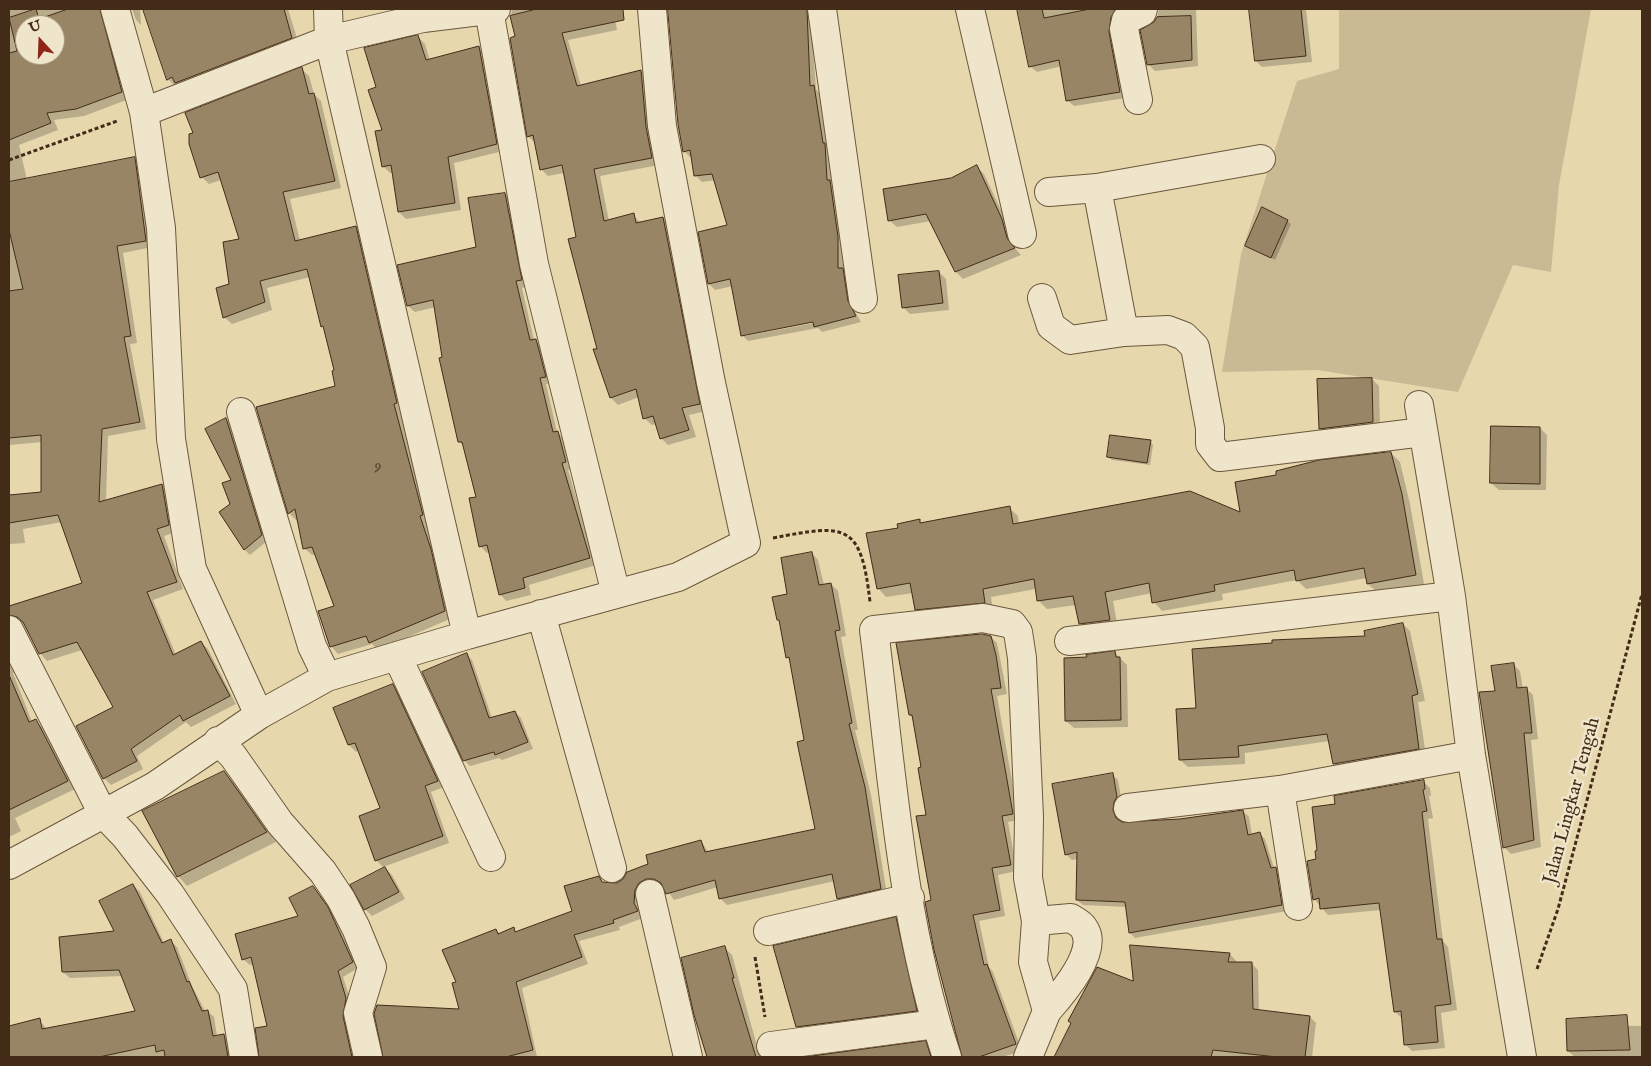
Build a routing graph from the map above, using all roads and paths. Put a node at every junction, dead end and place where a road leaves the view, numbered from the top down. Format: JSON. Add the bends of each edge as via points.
{"nodes":[{"id":1,"x":115,"y":9,"type":"edge"},
{"id":2,"x":328,"y":9,"type":"edge"},
{"id":3,"x":493,"y":9,"type":"edge"},
{"id":4,"x":652,"y":9,"type":"edge"},
{"id":5,"x":822,"y":9,"type":"edge"},
{"id":6,"x":970,"y":9,"type":"edge"},
{"id":7,"x":1143,"y":9,"type":"edge"},
{"id":8,"x":330,"y":40,"type":"junction"},
{"id":9,"x":1138,"y":100,"type":"dead end"},
{"id":10,"x":144,"y":112,"type":"junction"},
{"id":11,"x":1261,"y":159,"type":"dead end"},
{"id":12,"x":9,"y":160,"type":"edge"},
{"id":13,"x":1097,"y":188,"type":"junction"},
{"id":14,"x":1049,"y":192,"type":"dead end"},
{"id":15,"x":1022,"y":234,"type":"dead end"},
{"id":16,"x":1042,"y":298,"type":"dead end"},
{"id":17,"x":863,"y":299,"type":"dead end"},
{"id":18,"x":1124,"y":332,"type":"junction"},
{"id":19,"x":1418,"y":404,"type":"dead end"},
{"id":20,"x":241,"y":412,"type":"dead end"},
{"id":21,"x":1423,"y":432,"type":"junction"},
{"id":22,"x":746,"y":543,"type":"junction"},
{"id":23,"x":616,"y":594,"type":"junction"},
{"id":24,"x":1642,"y":594,"type":"edge"},
{"id":25,"x":1450,"y":596,"type":"junction"},
{"id":26,"x":541,"y":614,"type":"junction"},
{"id":27,"x":9,"y":630,"type":"edge"},
{"id":28,"x":874,"y":630,"type":"junction"},
{"id":29,"x":468,"y":635,"type":"junction"},
{"id":30,"x":1069,"y":641,"type":"dead end"},
{"id":31,"x":397,"y":656,"type":"junction"},
{"id":32,"x":327,"y":678,"type":"junction"},
{"id":33,"x":259,"y":715,"type":"junction"},
{"id":34,"x":218,"y":741,"type":"junction"},
{"id":35,"x":1471,"y":755,"type":"junction"},
{"id":36,"x":1280,"y":790,"type":"junction"},
{"id":37,"x":1128,"y":808,"type":"dead end"},
{"id":38,"x":102,"y":812,"type":"junction"},
{"id":39,"x":491,"y":857,"type":"dead end"},
{"id":40,"x":9,"y":864,"type":"edge"},
{"id":41,"x":612,"y":868,"type":"dead end"},
{"id":42,"x":650,"y":894,"type":"dead end"},
{"id":43,"x":910,"y":898,"type":"junction"},
{"id":44,"x":1298,"y":906,"type":"dead end"},
{"id":45,"x":1036,"y":921,"type":"junction"},
{"id":46,"x":768,"y":931,"type":"joint"},
{"id":47,"x":1537,"y":970,"type":"dead end"},
{"id":48,"x":1047,"y":1011,"type":"junction"},
{"id":49,"x":936,"y":1024,"type":"junction"},
{"id":50,"x":771,"y":1046,"type":"joint"},
{"id":51,"x":244,"y":1057,"type":"edge"},
{"id":52,"x":368,"y":1057,"type":"edge"},
{"id":53,"x":688,"y":1057,"type":"edge"},
{"id":54,"x":947,"y":1057,"type":"edge"},
{"id":55,"x":1028,"y":1057,"type":"edge"},
{"id":56,"x":1522,"y":1057,"type":"edge"}],
"edges":[{"from":1,"to":10,"type":"street"},
{"from":2,"to":8,"type":"street"},
{"from":3,"to":8,"type":"street","via":[[423,18]]},
{"from":3,"to":23,"type":"street","via":[[534,264]]},
{"from":4,"to":22,"type":"street","via":[[662,126]]},
{"from":5,"to":17,"type":"street"},
{"from":6,"to":15,"type":"street"},
{"from":7,"to":9,"type":"street","via":[[1126,20],[1124,29]]},
{"from":8,"to":10,"type":"street"},
{"from":8,"to":29,"type":"street"},
{"from":10,"to":12,"type":"path"},
{"from":10,"to":33,"type":"street","via":[[161,228],[170,439],[192,568]]},
{"from":11,"to":13,"type":"street"},
{"from":13,"to":14,"type":"street"},
{"from":13,"to":18,"type":"street"},
{"from":16,"to":18,"type":"street","via":[[1051,326],[1070,340]]},
{"from":18,"to":21,"type":"street","via":[[1168,330],[1184,336],[1195,347],[1210,444],[1220,457]]},
{"from":19,"to":21,"type":"street"},
{"from":20,"to":32,"type":"street","via":[[312,646]]},
{"from":21,"to":25,"type":"street"},
{"from":22,"to":23,"type":"street","via":[[678,577]]},
{"from":22,"to":28,"type":"path","via":[[807,532],[840,530],[849,534],[855,541],[867,577]]},
{"from":23,"to":26,"type":"street"},
{"from":24,"to":47,"type":"path","name":"Jalan Lingkar Tengah","via":[[1558,909]]},
{"from":25,"to":30,"type":"street"},
{"from":25,"to":35,"type":"street"},
{"from":26,"to":29,"type":"street"},
{"from":26,"to":41,"type":"street"},
{"from":27,"to":38,"type":"street"},
{"from":28,"to":43,"type":"street","via":[[899,836]]},
{"from":28,"to":45,"type":"street","via":[[983,618],[1012,624],[1018,632],[1027,728],[1028,878]]},
{"from":29,"to":31,"type":"street"},
{"from":31,"to":32,"type":"street"},
{"from":31,"to":39,"type":"street"},
{"from":32,"to":33,"type":"street"},
{"from":33,"to":34,"type":"street"},
{"from":34,"to":38,"type":"street","via":[[154,786]]},
{"from":34,"to":52,"type":"street","via":[[233,756],[280,823],[323,872],[356,928],[372,967],[358,1013]]},
{"from":35,"to":36,"type":"street"},
{"from":35,"to":56,"type":"street"},
{"from":36,"to":37,"type":"street"},
{"from":36,"to":44,"type":"street"},
{"from":38,"to":40,"type":"street"},
{"from":38,"to":51,"type":"street","via":[[170,894],[233,989]]},
{"from":42,"to":53,"type":"street"},
{"from":43,"to":46,"type":"street"},
{"from":43,"to":49,"type":"street","via":[[923,976]]},
{"from":45,"to":48,"type":"street","via":[[1033,962]]},
{"from":45,"to":48,"type":"street","via":[[1070,918],[1083,927],[1087,936],[1087,947],[1074,978]]},
{"from":46,"to":50,"type":"path","via":[[754,947]]},
{"from":48,"to":55,"type":"street"},
{"from":49,"to":50,"type":"street"},
{"from":49,"to":54,"type":"street"}]}
